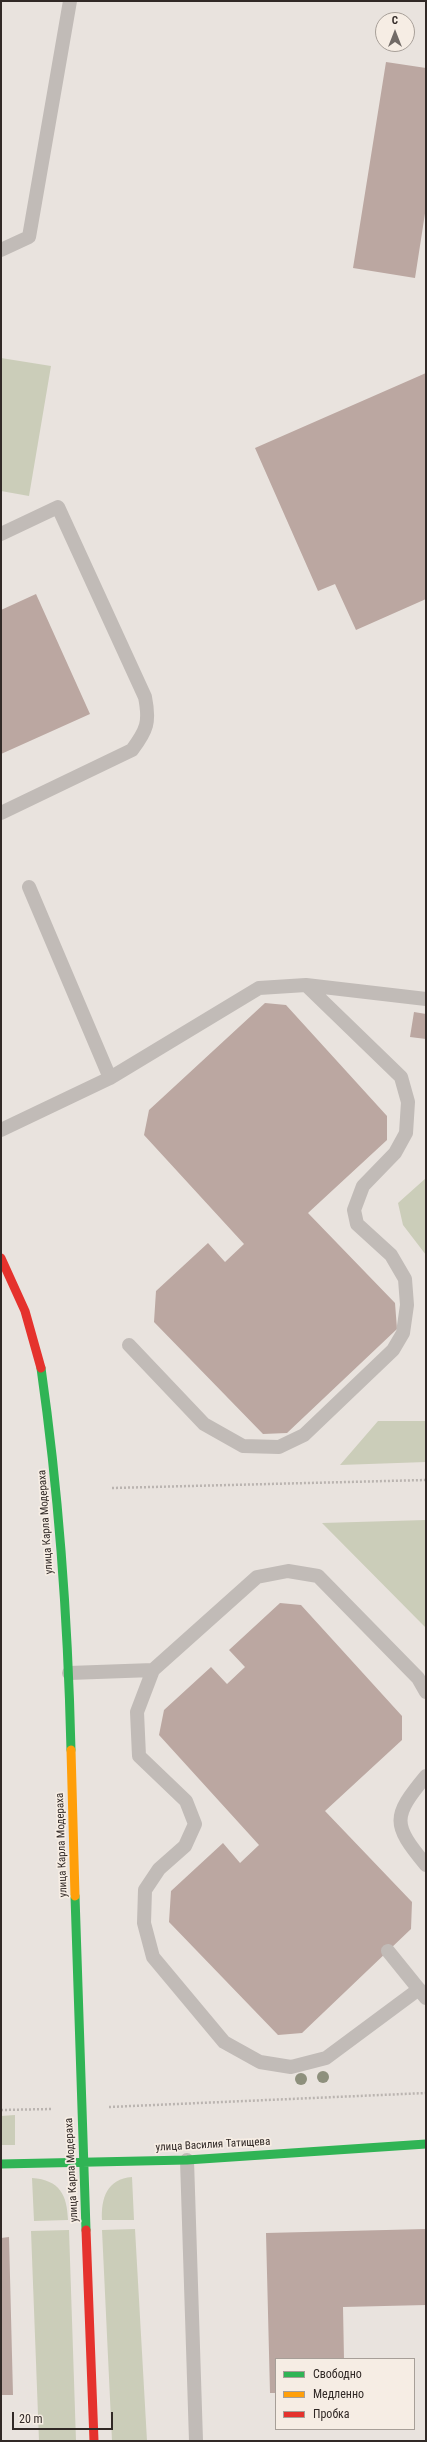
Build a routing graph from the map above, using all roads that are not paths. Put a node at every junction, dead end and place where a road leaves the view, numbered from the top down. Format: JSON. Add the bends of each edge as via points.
{"nodes":[{"id":1,"x":70,"y":1,"type":"edge"},
{"id":2,"x":1,"y":250,"type":"edge"},
{"id":3,"x":1,"y":534,"type":"edge"},
{"id":4,"x":1,"y":813,"type":"edge"},
{"id":5,"x":30,"y":887,"type":"dead end"},
{"id":6,"x":306,"y":985,"type":"junction"},
{"id":7,"x":426,"y":999,"type":"edge"},
{"id":8,"x":110,"y":1078,"type":"junction"},
{"id":9,"x":1,"y":1130,"type":"edge"},
{"id":10,"x":1,"y":1258,"type":"edge"},
{"id":11,"x":129,"y":1345,"type":"dead end"},
{"id":12,"x":153,"y":1670,"type":"junction"},
{"id":13,"x":69,"y":1673,"type":"junction"},
{"id":14,"x":426,"y":1692,"type":"edge"},
{"id":15,"x":426,"y":1776,"type":"edge"},
{"id":16,"x":426,"y":1865,"type":"edge"},
{"id":17,"x":388,"y":1951,"type":"dead end"},
{"id":18,"x":423,"y":1994,"type":"edge"},
{"id":19,"x":426,"y":2144,"type":"edge"},
{"id":20,"x":188,"y":2160,"type":"junction"},
{"id":21,"x":84,"y":2162,"type":"junction"},
{"id":22,"x":1,"y":2164,"type":"edge"},
{"id":23,"x":94,"y":2441,"type":"edge"},
{"id":24,"x":196,"y":2441,"type":"edge"}],
"edges":[{"from":1,"to":2,"type":"lane","via":[[29,237]]},
{"from":3,"to":4,"type":"lane","via":[[58,507],[145,697],[149,715],[145,733],[132,750]]},
{"from":5,"to":8,"type":"lane"},
{"from":6,"to":7,"type":"lane"},
{"from":6,"to":8,"type":"lane","via":[[259,988]]},
{"from":6,"to":11,"type":"lane","via":[[401,1077],[408,1102],[406,1133],[395,1153],[362,1186],[354,1210],[357,1224],[391,1255],[405,1279],[407,1305],[403,1333],[393,1350],[304,1435],[279,1447],[243,1446],[204,1424]]},
{"from":8,"to":9,"type":"lane"},
{"from":10,"to":13,"type":"street","name":"улица Карла Модераха","via":[[25,1311],[40,1363],[52,1444]]},
{"from":12,"to":13,"type":"lane"},
{"from":12,"to":14,"type":"lane","via":[[257,1577],[288,1571],[318,1576],[418,1678]]},
{"from":12,"to":18,"type":"lane","via":[[137,1712],[139,1756],[186,1801],[195,1824],[185,1846],[159,1869],[145,1890],[144,1923],[153,1957],[208,2024],[224,2042],[260,2062],[291,2067],[326,2058]]},
{"from":13,"to":21,"type":"street","name":"улица Карла Модераха"},
{"from":15,"to":16,"type":"lane","via":[[406,1800],[400,1812],[400,1828],[406,1841]]},
{"from":17,"to":18,"type":"lane"},
{"from":19,"to":20,"type":"street","name":"улица Василия Татищева"},
{"from":20,"to":21,"type":"street","name":"улица Василия Татищева"},
{"from":20,"to":24,"type":"lane"},
{"from":21,"to":22,"type":"street","name":"улица Василия Татищева"},
{"from":21,"to":23,"type":"street","name":"улица Карла Модераха"}]}
